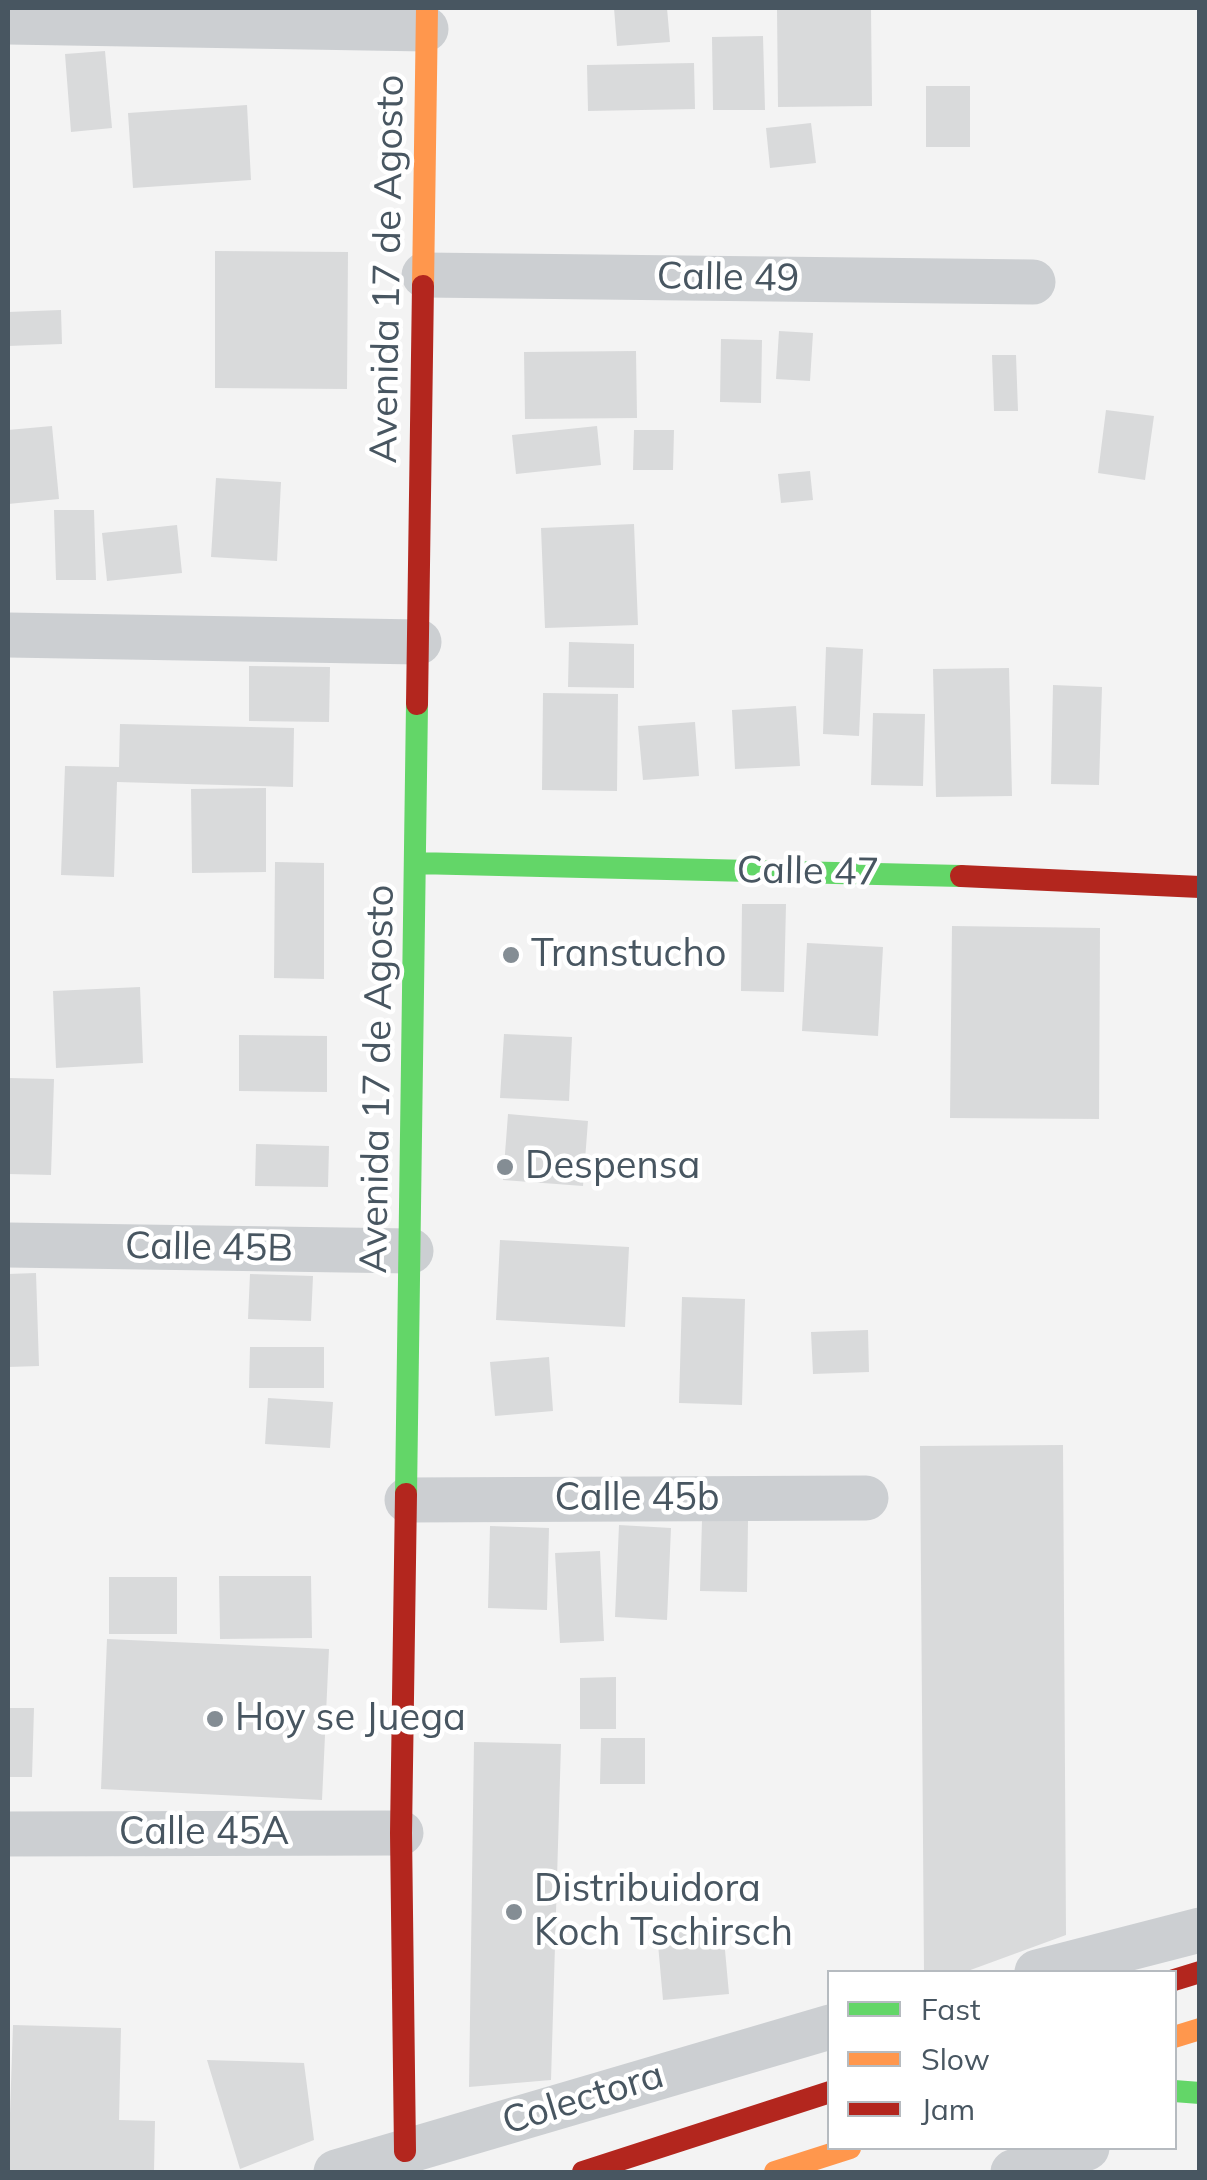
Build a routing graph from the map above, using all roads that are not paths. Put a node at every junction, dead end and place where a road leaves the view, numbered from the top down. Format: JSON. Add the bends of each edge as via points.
{"nodes":[{"id":1,"x":71,"y":15,"type":"edge"},
{"id":2,"x":427,"y":18,"type":"edge"},
{"id":3,"x":8,"y":22,"type":"edge"},
{"id":4,"x":424,"y":275,"type":"junction"},
{"id":5,"x":1032,"y":282,"type":"dead end"},
{"id":6,"x":8,"y":634,"type":"edge"},
{"id":7,"x":419,"y":642,"type":"junction"},
{"id":8,"x":416,"y":863,"type":"junction"},
{"id":9,"x":1200,"y":888,"type":"edge"},
{"id":10,"x":8,"y":1245,"type":"edge"},
{"id":11,"x":411,"y":1251,"type":"junction"},
{"id":12,"x":866,"y":1498,"type":"dead end"},
{"id":13,"x":407,"y":1500,"type":"junction"},
{"id":14,"x":402,"y":1832,"type":"junction"},
{"id":15,"x":8,"y":1834,"type":"edge"},
{"id":16,"x":1200,"y":1930,"type":"edge"},
{"id":17,"x":1045,"y":1970,"type":"edge"},
{"id":18,"x":827,"y":2027,"type":"edge"},
{"id":19,"x":827,"y":2093,"type":"edge"},
{"id":20,"x":844,"y":2150,"type":"edge"},
{"id":21,"x":1081,"y":2150,"type":"edge"},
{"id":22,"x":405,"y":2152,"type":"junction"},
{"id":23,"x":336,"y":2172,"type":"edge"},
{"id":24,"x":584,"y":2172,"type":"edge"},
{"id":25,"x":774,"y":2172,"type":"edge"},
{"id":26,"x":1013,"y":2172,"type":"edge"}],
"edges":[{"from":1,"to":2,"type":"street"},
{"from":1,"to":3,"type":"street"},
{"from":2,"to":4,"type":"main road","name":"Avenida 17 de Agosto"},
{"from":4,"to":5,"type":"street","name":"Calle 49"},
{"from":4,"to":7,"type":"main road","name":"Avenida 17 de Agosto"},
{"from":6,"to":7,"type":"street"},
{"from":7,"to":8,"type":"main road","name":"Avenida 17 de Agosto"},
{"from":8,"to":9,"type":"main road","name":"Calle 47"},
{"from":8,"to":11,"type":"main road","name":"Avenida 17 de Agosto"},
{"from":10,"to":11,"type":"street","name":"Calle 45B"},
{"from":11,"to":13,"type":"main road","name":"Avenida 17 de Agosto"},
{"from":12,"to":13,"type":"street","name":"Calle 45b"},
{"from":13,"to":14,"type":"main road","name":"Avenida 17 de Agosto"},
{"from":14,"to":15,"type":"street","name":"Calle 45A"},
{"from":14,"to":22,"type":"main road","name":"Avenida 17 de Agosto"},
{"from":16,"to":17,"type":"street"},
{"from":18,"to":22,"type":"street","name":"Colectora"},
{"from":19,"to":24,"type":"main road"},
{"from":20,"to":25,"type":"main road"},
{"from":21,"to":26,"type":"street"},
{"from":22,"to":23,"type":"street","name":"Colectora"}]}
